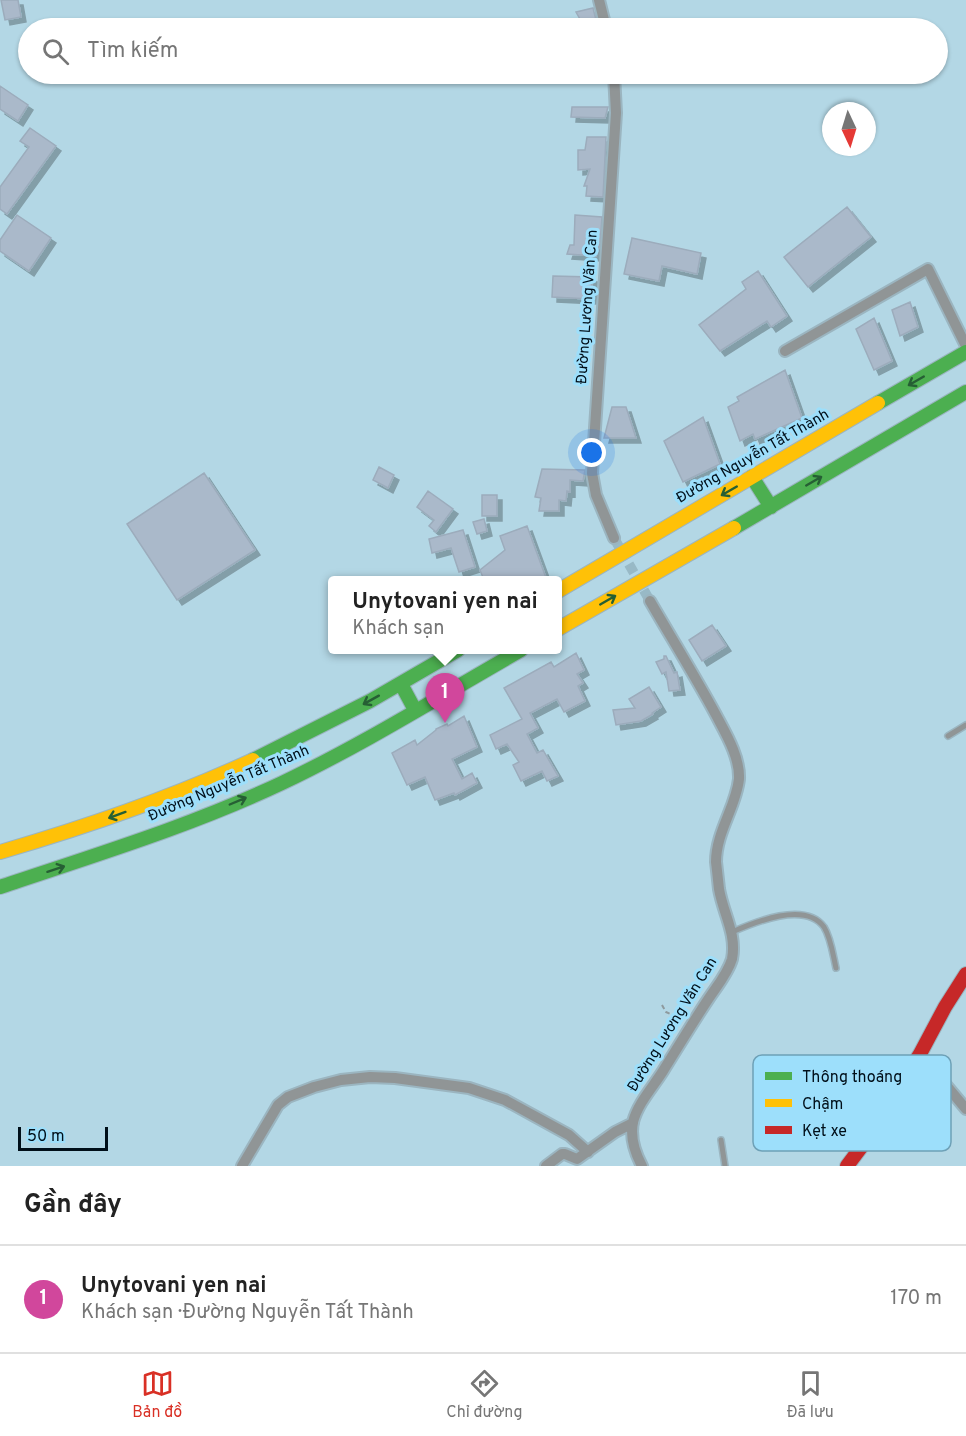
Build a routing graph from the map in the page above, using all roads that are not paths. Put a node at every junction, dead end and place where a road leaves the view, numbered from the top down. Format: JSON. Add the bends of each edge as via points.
{"nodes":[{"id":1,"x":599,"y":0,"type":"edge"},
{"id":2,"x":604,"y":18,"type":"edge"},
{"id":3,"x":615,"y":84,"type":"edge"},
{"id":4,"x":966,"y":346,"type":"edge"},
{"id":5,"x":785,"y":351,"type":"dead end"},
{"id":6,"x":966,"y":352,"type":"edge"},
{"id":7,"x":966,"y":392,"type":"edge"},
{"id":8,"x":752,"y":477,"type":"junction"},
{"id":9,"x":771,"y":507,"type":"junction"},
{"id":10,"x":614,"y":538,"type":"tunnel mouth"},
{"id":11,"x":562,"y":589,"type":"edge"},
{"id":12,"x":650,"y":601,"type":"tunnel mouth"},
{"id":13,"x":562,"y":627,"type":"edge"},
{"id":14,"x":451,"y":654,"type":"edge"},
{"id":15,"x":514,"y":654,"type":"edge"},
{"id":16,"x":401,"y":684,"type":"junction"},
{"id":17,"x":415,"y":710,"type":"junction"},
{"id":18,"x":966,"y":725,"type":"edge"},
{"id":19,"x":948,"y":736,"type":"dead end"},
{"id":20,"x":0,"y":852,"type":"edge"},
{"id":21,"x":0,"y":887,"type":"edge"},
{"id":22,"x":732,"y":932,"type":"junction"},
{"id":23,"x":836,"y":968,"type":"dead end"},
{"id":24,"x":966,"y":974,"type":"edge"},
{"id":25,"x":920,"y":1054,"type":"edge"},
{"id":26,"x":951,"y":1090,"type":"edge"},
{"id":27,"x":965,"y":1106,"type":"edge"},
{"id":28,"x":633,"y":1123,"type":"junction"},
{"id":29,"x":721,"y":1140,"type":"dead end"},
{"id":30,"x":859,"y":1151,"type":"edge"},
{"id":31,"x":588,"y":1152,"type":"junction"},
{"id":32,"x":579,"y":1162,"type":"edge"},
{"id":33,"x":242,"y":1166,"type":"edge"},
{"id":34,"x":546,"y":1166,"type":"edge"},
{"id":35,"x":642,"y":1166,"type":"edge"},
{"id":36,"x":725,"y":1166,"type":"edge"},
{"id":37,"x":847,"y":1166,"type":"edge"}],
"edges":[{"from":1,"to":2,"type":"street"},
{"from":3,"to":10,"type":"street","name":"Đường Lương Văn Can","via":[[616,113],[592,473],[596,495]]},
{"from":4,"to":5,"type":"street","via":[[928,269]]},
{"from":6,"to":8,"type":"main road","name":"Đường Nguyễn Tất Thành","one_way":true},
{"from":9,"to":7,"type":"main road","one_way":true},
{"from":8,"to":9,"type":"main road"},
{"from":8,"to":11,"type":"main road","name":"Đường Nguyễn Tất Thành","one_way":true},
{"from":13,"to":9,"type":"main road","one_way":true},
{"from":12,"to":22,"type":"street","name":"Đường Lương Văn Can","via":[[704,692],[738,767],[736,792],[716,860],[719,889]]},
{"from":14,"to":16,"type":"main road","name":"Đường Nguyễn Tất Thành"},
{"from":15,"to":17,"type":"main road","name":"Đường Nguyễn Tất Thành"},
{"from":16,"to":17,"type":"main road"},
{"from":16,"to":20,"type":"main road","name":"Đường Nguyễn Tất Thành","one_way":true,"via":[[226,772],[79,829]]},
{"from":21,"to":17,"type":"main road","name":"Đường Nguyễn Tất Thành","one_way":true,"via":[[114,850],[240,801],[324,762]]},
{"from":18,"to":19,"type":"lane"},
{"from":22,"to":23,"type":"lane","via":[[784,915],[815,919],[825,929]]},
{"from":22,"to":28,"type":"street","name":"Đường Lương Văn Can","via":[[734,944],[726,973],[644,1099]]},
{"from":24,"to":25,"type":"main road"},
{"from":26,"to":27,"type":"street"},
{"from":28,"to":31,"type":"street"},
{"from":28,"to":35,"type":"street","via":[[634,1147]]},
{"from":29,"to":36,"type":"lane"},
{"from":30,"to":37,"type":"main road"},
{"from":31,"to":32,"type":"street"},
{"from":31,"to":33,"type":"street","via":[[569,1135],[506,1100],[469,1088],[370,1077],[341,1080],[288,1097],[278,1105]]},
{"from":32,"to":34,"type":"street","via":[[562,1154]]}]}
